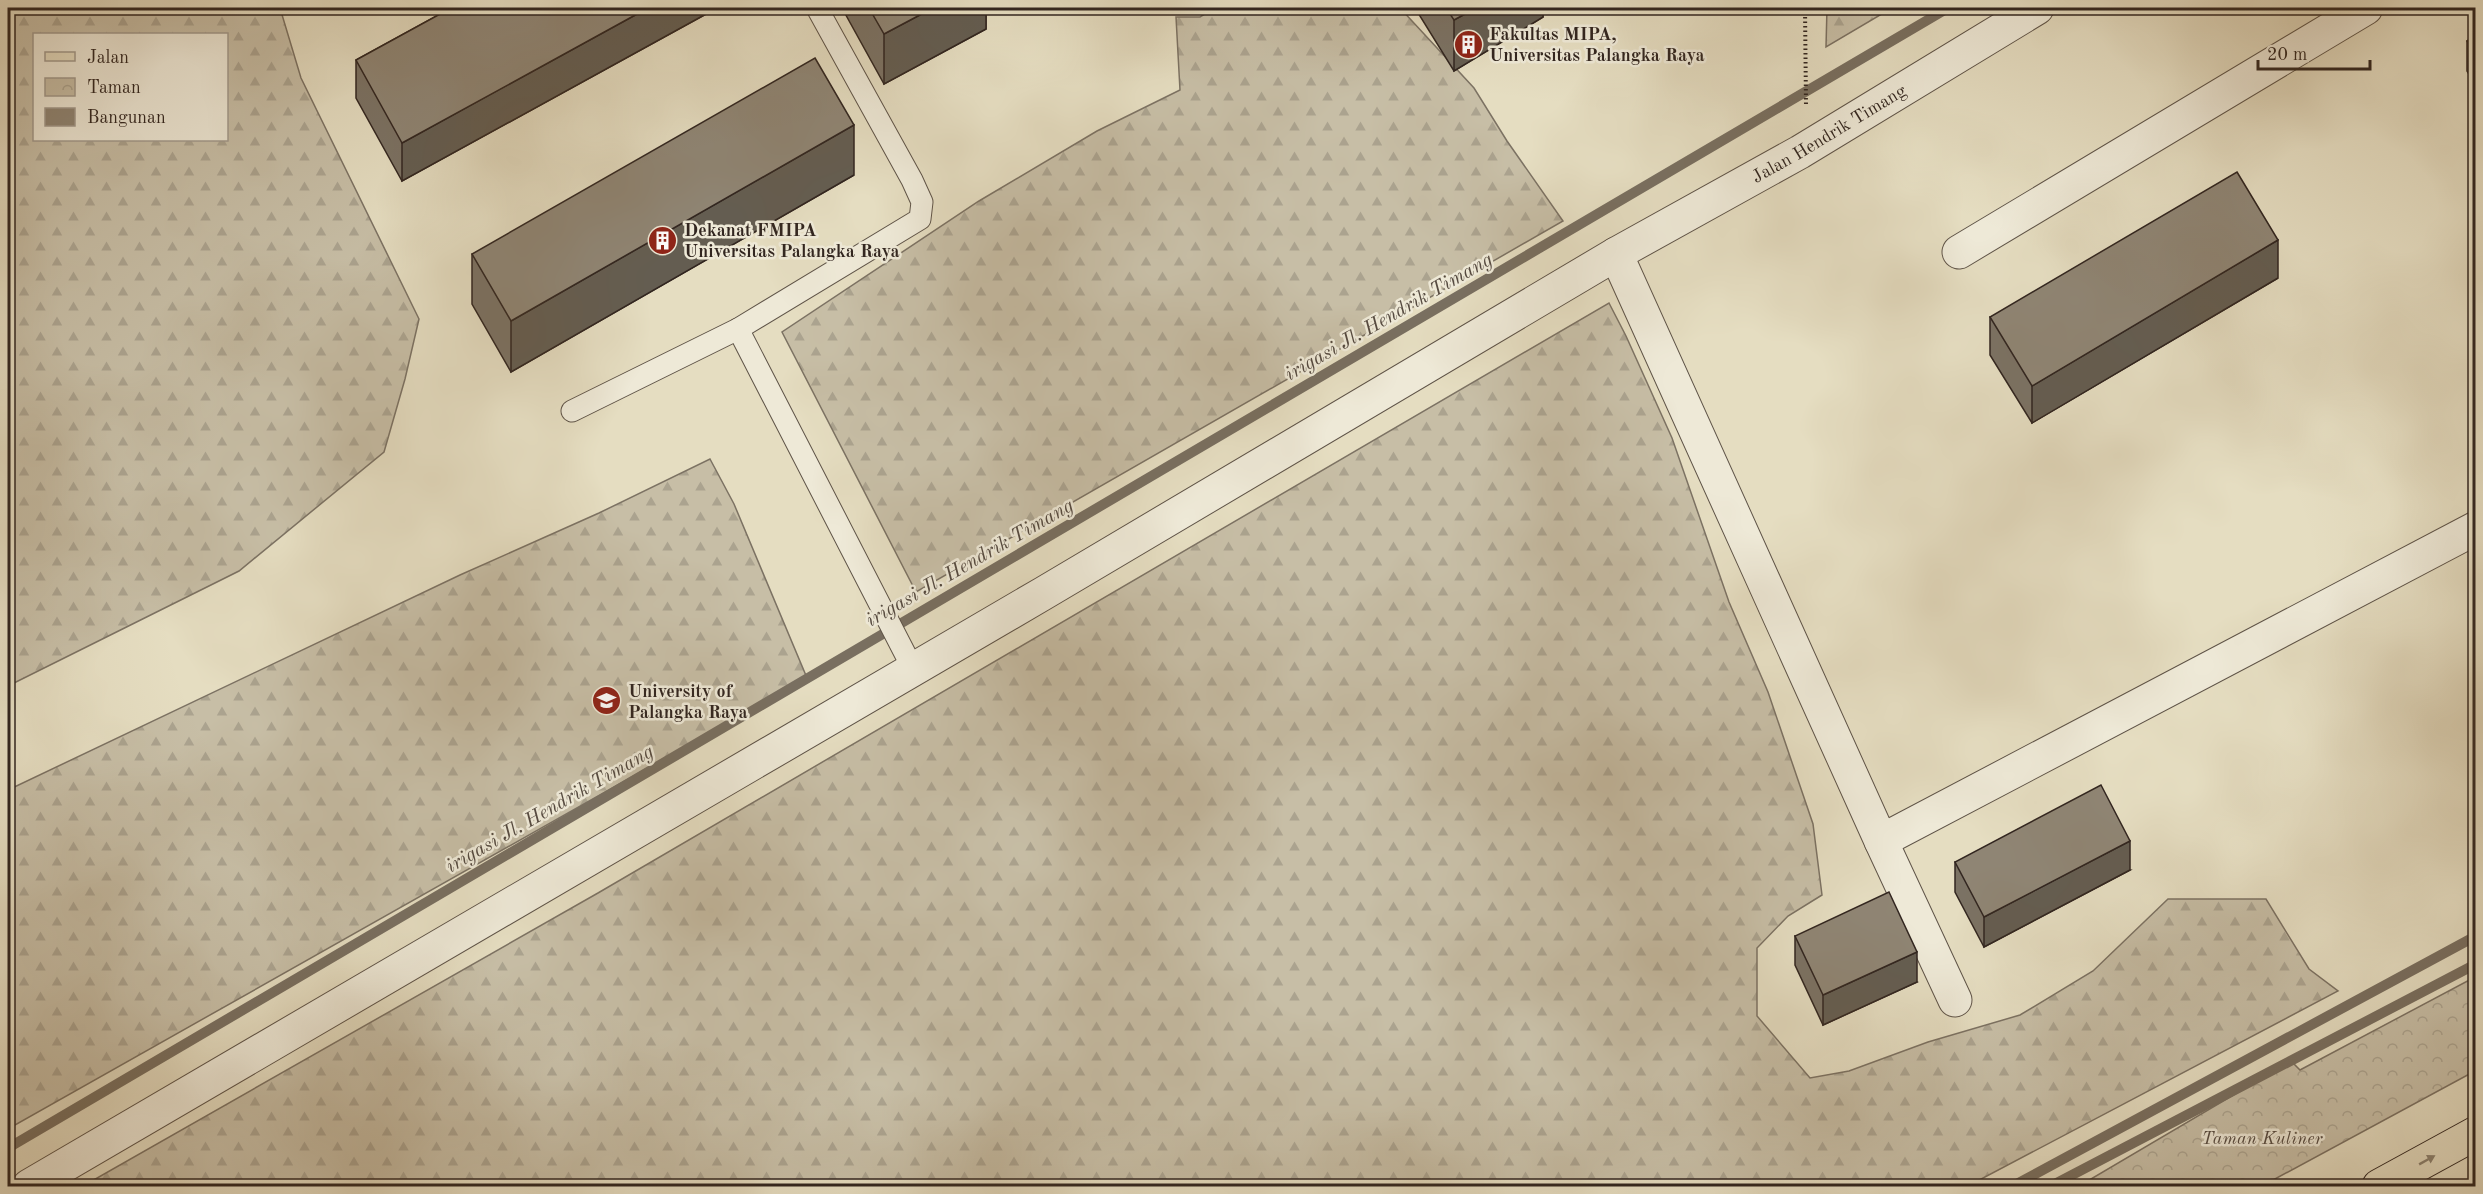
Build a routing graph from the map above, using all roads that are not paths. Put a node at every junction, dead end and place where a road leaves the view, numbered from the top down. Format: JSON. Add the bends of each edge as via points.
{"nodes":[{"id":1,"x":817,"y":8,"type":"edge"},
{"id":2,"x":2037,"y":8,"type":"edge"},
{"id":3,"x":2351,"y":11,"type":"edge"},
{"id":4,"x":1959,"y":252,"type":"dead end"},
{"id":5,"x":1616,"y":254,"type":"junction"},
{"id":6,"x":738,"y":329,"type":"junction"},
{"id":7,"x":572,"y":411,"type":"dead end"},
{"id":8,"x":2475,"y":528,"type":"edge"},
{"id":9,"x":906,"y":656,"type":"junction"},
{"id":10,"x":1881,"y":841,"type":"junction"},
{"id":11,"x":1955,"y":1000,"type":"dead end"},
{"id":12,"x":2475,"y":1133,"type":"edge"},
{"id":13,"x":29,"y":1186,"type":"edge"},
{"id":14,"x":2379,"y":1186,"type":"edge"}],
"edges":[{"from":1,"to":6,"type":"lane","via":[[912,180],[922,202],[920,219]]},
{"from":2,"to":5,"type":"street","name":"Jalan Hendrik Timang","via":[[1800,152]]},
{"from":3,"to":4,"type":"street"},
{"from":5,"to":9,"type":"street","name":"Jalan Hendrik Timang"},
{"from":5,"to":10,"type":"street"},
{"from":6,"to":7,"type":"lane"},
{"from":6,"to":9,"type":"lane"},
{"from":8,"to":10,"type":"street"},
{"from":9,"to":13,"type":"street","name":"Jalan Hendrik Timang"},
{"from":10,"to":11,"type":"street"},
{"from":14,"to":12,"type":"main road","one_way":true}]}
